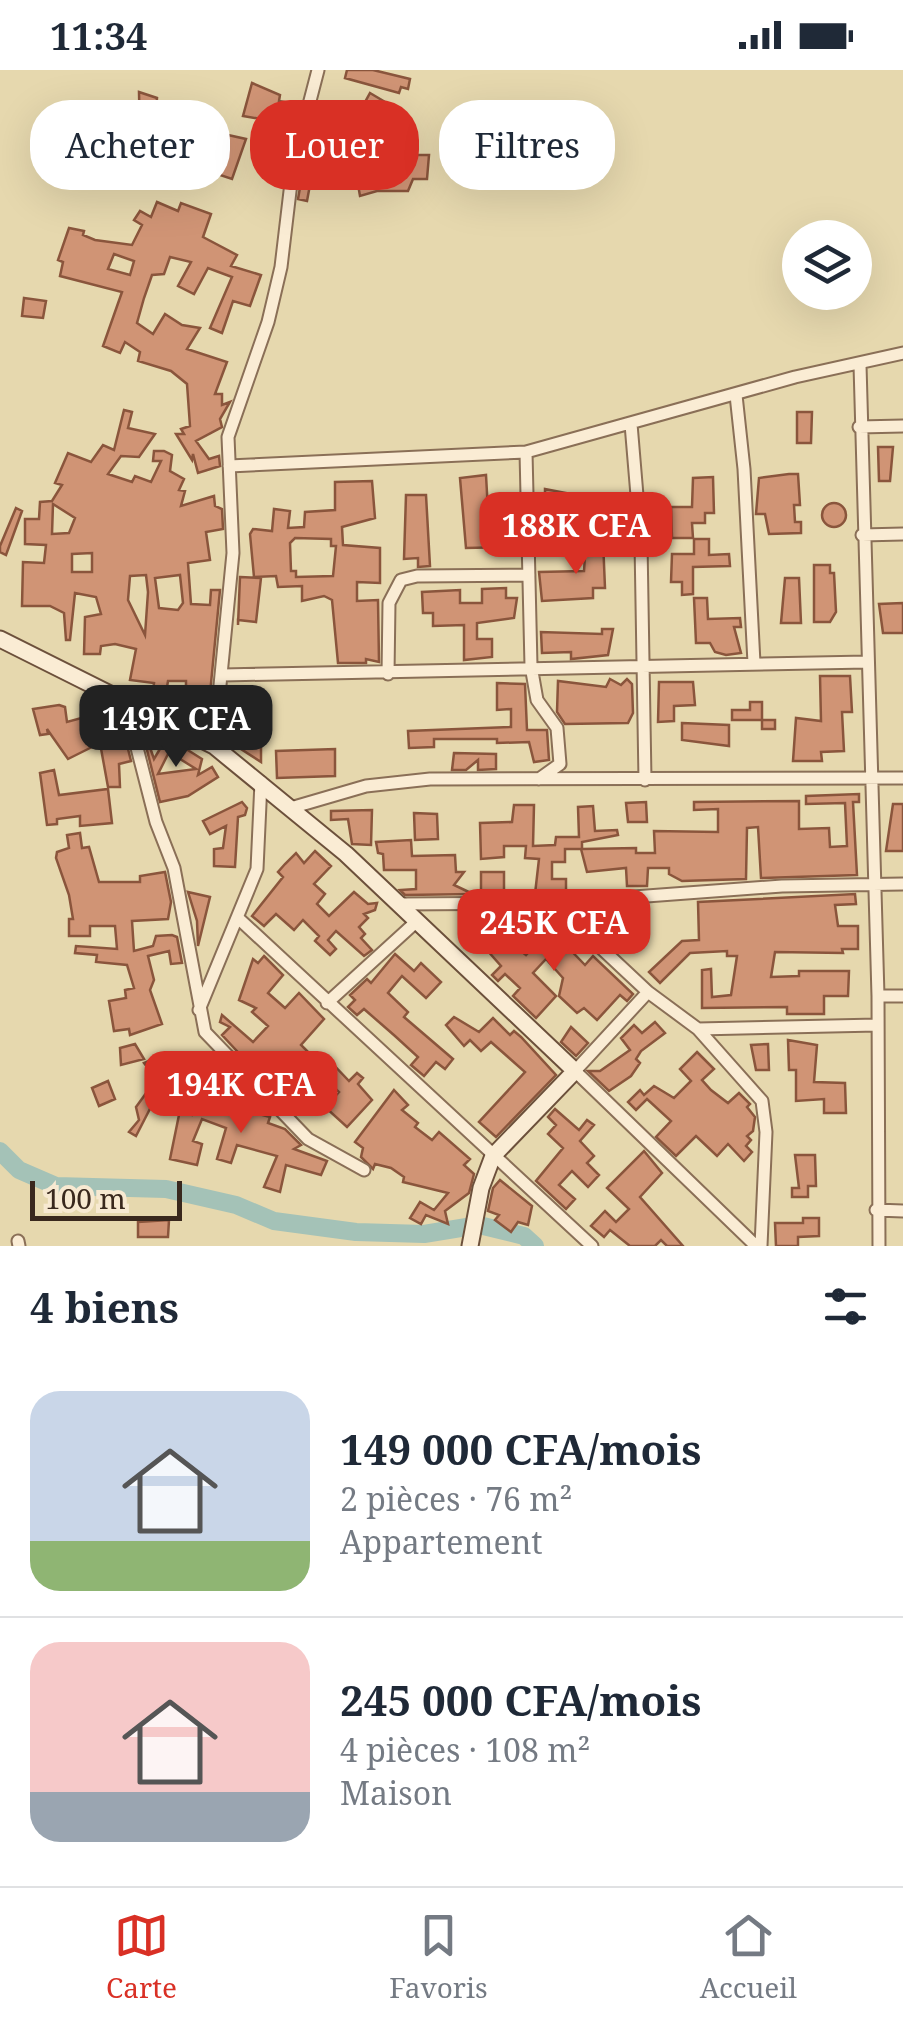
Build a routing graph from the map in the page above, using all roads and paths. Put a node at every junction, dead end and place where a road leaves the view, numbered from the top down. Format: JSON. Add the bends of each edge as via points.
{"nodes":[{"id":1,"x":318,"y":70,"type":"edge"},
{"id":2,"x":903,"y":353,"type":"edge"},
{"id":3,"x":860,"y":365,"type":"junction"},
{"id":4,"x":736,"y":396,"type":"junction"},
{"id":5,"x":630,"y":424,"type":"junction"},
{"id":6,"x":903,"y":426,"type":"edge"},
{"id":7,"x":859,"y":427,"type":"junction"},
{"id":8,"x":526,"y":452,"type":"junction"},
{"id":9,"x":229,"y":466,"type":"junction"},
{"id":10,"x":903,"y":534,"type":"edge"},
{"id":11,"x":862,"y":535,"type":"junction"},
{"id":12,"x":529,"y":575,"type":"junction"},
{"id":13,"x":0,"y":639,"type":"edge"},
{"id":14,"x":866,"y":662,"type":"junction"},
{"id":15,"x":754,"y":663,"type":"junction"},
{"id":16,"x":644,"y":665,"type":"junction"},
{"id":17,"x":531,"y":666,"type":"junction"},
{"id":18,"x":388,"y":674,"type":"junction"},
{"id":19,"x":223,"y":675,"type":"junction"},
{"id":20,"x":124,"y":698,"type":"junction"},
{"id":21,"x":214,"y":746,"type":"junction"},
{"id":22,"x":903,"y":778,"type":"edge"},
{"id":23,"x":872,"y":779,"type":"junction"},
{"id":24,"x":537,"y":780,"type":"junction"},
{"id":25,"x":646,"y":780,"type":"junction"},
{"id":26,"x":260,"y":782,"type":"junction"},
{"id":27,"x":294,"y":807,"type":"junction"},
{"id":28,"x":873,"y":883,"type":"junction"},
{"id":29,"x":903,"y":884,"type":"edge"},
{"id":30,"x":553,"y":903,"type":"junction"},
{"id":31,"x":400,"y":904,"type":"junction"},
{"id":32,"x":238,"y":918,"type":"junction"},
{"id":33,"x":417,"y":921,"type":"junction"},
{"id":34,"x":648,"y":992,"type":"junction"},
{"id":35,"x":878,"y":996,"type":"junction"},
{"id":36,"x":903,"y":996,"type":"edge"},
{"id":37,"x":326,"y":1004,"type":"junction"},
{"id":38,"x":200,"y":1010,"type":"junction"},
{"id":39,"x":877,"y":1025,"type":"junction"},
{"id":40,"x":698,"y":1028,"type":"junction"},
{"id":41,"x":574,"y":1070,"type":"junction"},
{"id":42,"x":494,"y":1156,"type":"junction"},
{"id":43,"x":364,"y":1170,"type":"dead end"},
{"id":44,"x":876,"y":1210,"type":"junction"},
{"id":45,"x":903,"y":1210,"type":"edge"},
{"id":46,"x":470,"y":1246,"type":"edge"},
{"id":47,"x":592,"y":1246,"type":"edge"},
{"id":48,"x":758,"y":1246,"type":"edge"},
{"id":49,"x":879,"y":1246,"type":"edge"}],
"edges":[{"from":1,"to":9,"type":"street","via":[[268,322],[228,438]]},
{"from":2,"to":3,"type":"street"},
{"from":3,"to":4,"type":"street","via":[[795,376]]},
{"from":3,"to":7,"type":"street"},
{"from":4,"to":5,"type":"street"},
{"from":4,"to":15,"type":"street"},
{"from":5,"to":8,"type":"street"},
{"from":5,"to":16,"type":"street"},
{"from":6,"to":7,"type":"street"},
{"from":7,"to":11,"type":"street"},
{"from":8,"to":9,"type":"street"},
{"from":8,"to":12,"type":"street"},
{"from":9,"to":19,"type":"street","via":[[234,553]]},
{"from":10,"to":11,"type":"street"},
{"from":11,"to":14,"type":"street"},
{"from":12,"to":17,"type":"street"},
{"from":12,"to":18,"type":"street","via":[[401,580],[389,603]]},
{"from":13,"to":20,"type":"street"},
{"from":14,"to":15,"type":"street"},
{"from":14,"to":23,"type":"street"},
{"from":15,"to":16,"type":"street"},
{"from":16,"to":17,"type":"street"},
{"from":16,"to":25,"type":"street"},
{"from":17,"to":18,"type":"street"},
{"from":17,"to":24,"type":"street","via":[[537,700],[557,728],[560,764]]},
{"from":18,"to":19,"type":"street"},
{"from":19,"to":21,"type":"street"},
{"from":20,"to":21,"type":"street"},
{"from":20,"to":38,"type":"street","via":[[174,868]]},
{"from":21,"to":26,"type":"street"},
{"from":22,"to":23,"type":"street"},
{"from":23,"to":25,"type":"street"},
{"from":23,"to":28,"type":"street"},
{"from":24,"to":25,"type":"street"},
{"from":24,"to":27,"type":"street","via":[[430,778],[366,786]]},
{"from":26,"to":27,"type":"street"},
{"from":26,"to":32,"type":"street","via":[[256,868]]},
{"from":27,"to":31,"type":"street"},
{"from":28,"to":29,"type":"street"},
{"from":28,"to":30,"type":"street"},
{"from":28,"to":35,"type":"street"},
{"from":30,"to":31,"type":"street"},
{"from":30,"to":34,"type":"street"},
{"from":31,"to":33,"type":"street"},
{"from":32,"to":37,"type":"street"},
{"from":32,"to":38,"type":"street"},
{"from":33,"to":37,"type":"street"},
{"from":33,"to":41,"type":"street"},
{"from":34,"to":40,"type":"street"},
{"from":34,"to":41,"type":"street"},
{"from":35,"to":36,"type":"street"},
{"from":35,"to":39,"type":"street"},
{"from":37,"to":42,"type":"street"},
{"from":38,"to":43,"type":"street","via":[[214,1046],[308,1139]]},
{"from":39,"to":40,"type":"street"},
{"from":39,"to":44,"type":"street"},
{"from":40,"to":48,"type":"street","via":[[762,1101]]},
{"from":41,"to":42,"type":"street"},
{"from":41,"to":48,"type":"street"},
{"from":42,"to":46,"type":"street"},
{"from":42,"to":47,"type":"street"},
{"from":44,"to":45,"type":"street"},
{"from":44,"to":49,"type":"street"}]}
